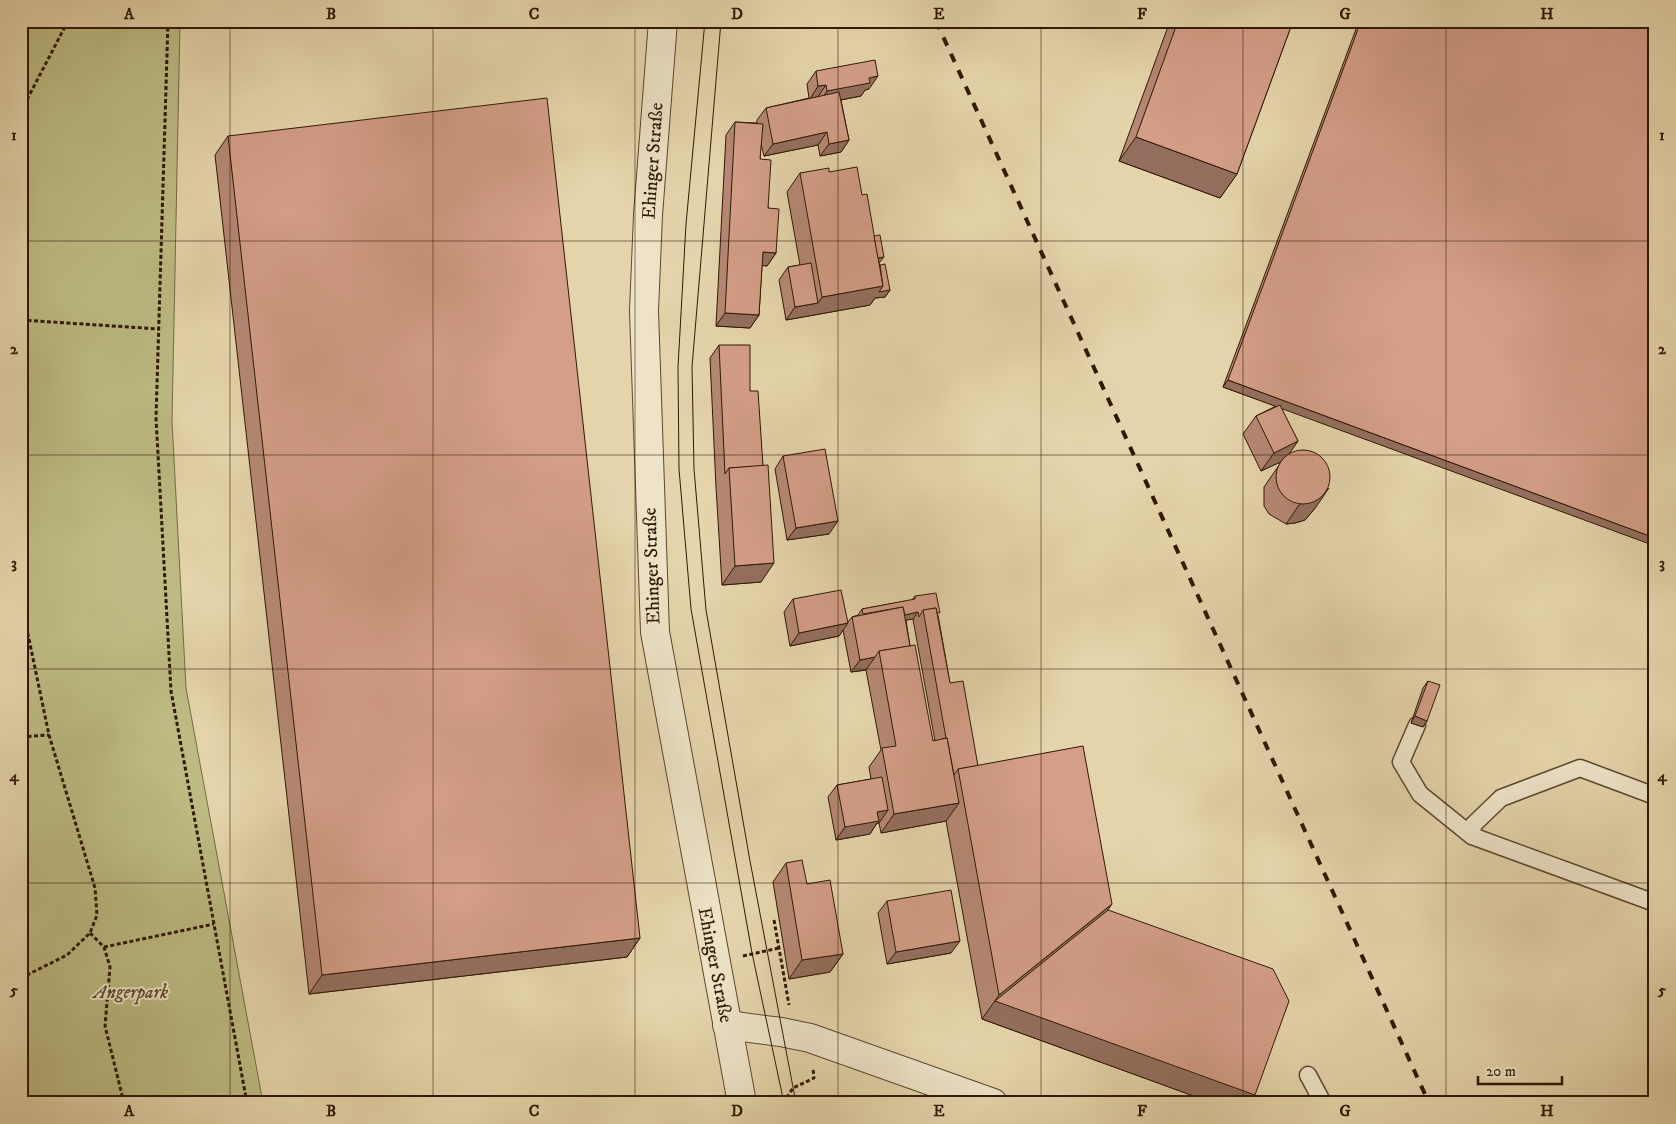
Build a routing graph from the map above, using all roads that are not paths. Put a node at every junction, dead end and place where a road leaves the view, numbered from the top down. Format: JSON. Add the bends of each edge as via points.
{"nodes":[{"id":1,"x":663,"y":21,"type":"edge"},
{"id":2,"x":1417,"y":725,"type":"edge"},
{"id":3,"x":1655,"y":796,"type":"edge"},
{"id":4,"x":1472,"y":836,"type":"junction"},
{"id":5,"x":1655,"y":902,"type":"edge"},
{"id":6,"x":727,"y":1026,"type":"junction"},
{"id":7,"x":1308,"y":1074,"type":"dead end"},
{"id":8,"x":742,"y":1103,"type":"edge"},
{"id":9,"x":993,"y":1103,"type":"edge"},
{"id":10,"x":1323,"y":1103,"type":"edge"}],
"edges":[{"from":1,"to":6,"type":"street","name":"Ehinger Straße","via":[[644,311],[655,632]]},
{"from":2,"to":4,"type":"lane","via":[[1401,762],[1420,794]]},
{"from":3,"to":4,"type":"lane","via":[[1580,768],[1501,798],[1473,825]]},
{"from":4,"to":5,"type":"lane"},
{"from":6,"to":8,"type":"street","name":"Ehinger Straße"},
{"from":6,"to":9,"type":"street","via":[[810,1038]]},
{"from":7,"to":10,"type":"lane"}]}
